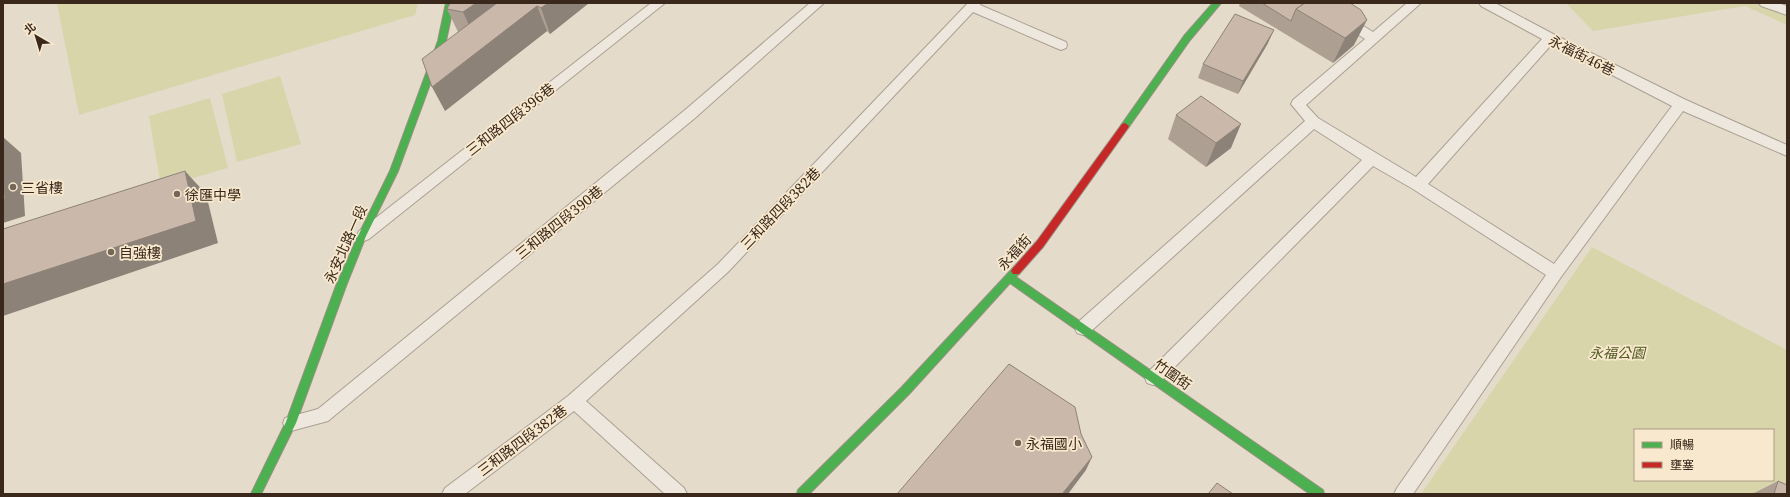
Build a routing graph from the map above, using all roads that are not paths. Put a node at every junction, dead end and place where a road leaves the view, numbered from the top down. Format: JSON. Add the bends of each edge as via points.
{"nodes":[{"id":1,"x":450,"y":3,"type":"edge"},
{"id":2,"x":658,"y":3,"type":"edge"},
{"id":3,"x":818,"y":3,"type":"edge"},
{"id":4,"x":1217,"y":3,"type":"edge"},
{"id":5,"x":1317,"y":3,"type":"edge"},
{"id":6,"x":1416,"y":3,"type":"edge"},
{"id":7,"x":1485,"y":3,"type":"edge"},
{"id":8,"x":1765,"y":3,"type":"edge"},
{"id":9,"x":974,"y":5,"type":"edge"},
{"id":10,"x":1787,"y":12,"type":"edge"},
{"id":11,"x":1550,"y":38,"type":"junction"},
{"id":12,"x":1374,"y":39,"type":"junction"},
{"id":13,"x":1061,"y":44,"type":"dead end"},
{"id":14,"x":447,"y":64,"type":"edge"},
{"id":15,"x":429,"y":78,"type":"junction"},
{"id":16,"x":1681,"y":104,"type":"junction"},
{"id":17,"x":1313,"y":122,"type":"junction"},
{"id":18,"x":1787,"y":151,"type":"edge"},
{"id":19,"x":1372,"y":159,"type":"junction"},
{"id":20,"x":1418,"y":185,"type":"junction"},
{"id":21,"x":362,"y":236,"type":"junction"},
{"id":22,"x":1556,"y":273,"type":"junction"},
{"id":23,"x":1010,"y":278,"type":"junction"},
{"id":24,"x":1082,"y":328,"type":"junction"},
{"id":25,"x":1153,"y":378,"type":"junction"},
{"id":26,"x":574,"y":401,"type":"junction"},
{"id":27,"x":290,"y":423,"type":"junction"},
{"id":28,"x":256,"y":494,"type":"edge"},
{"id":29,"x":451,"y":494,"type":"edge"},
{"id":30,"x":678,"y":494,"type":"edge"},
{"id":31,"x":802,"y":494,"type":"edge"},
{"id":32,"x":1319,"y":494,"type":"edge"},
{"id":33,"x":1403,"y":494,"type":"edge"}],
"edges":[{"from":1,"to":15,"type":"street","name":"永安北路一段","via":[[442,41]]},
{"from":2,"to":21,"type":"lane","name":"三和路四段396巷"},
{"from":3,"to":27,"type":"lane","name":"三和路四段390巷","via":[[690,114],[322,416]]},
{"from":4,"to":23,"type":"street","name":"永福街","via":[[1187,38],[1040,244]]},
{"from":5,"to":12,"type":"lane"},
{"from":6,"to":12,"type":"lane"},
{"from":7,"to":11,"type":"lane","name":"永福街46巷"},
{"from":8,"to":10,"type":"lane"},
{"from":9,"to":13,"type":"lane"},
{"from":9,"to":26,"type":"lane","name":"三和路四段382巷","via":[[723,268]]},
{"from":11,"to":16,"type":"lane","name":"永福街46巷"},
{"from":11,"to":20,"type":"lane"},
{"from":12,"to":17,"type":"lane","via":[[1298,104]]},
{"from":14,"to":15,"type":"lane"},
{"from":15,"to":21,"type":"street","name":"永安北路一段","via":[[394,171]]},
{"from":16,"to":18,"type":"lane","name":"永福街46巷"},
{"from":16,"to":22,"type":"lane"},
{"from":17,"to":19,"type":"lane"},
{"from":17,"to":24,"type":"lane"},
{"from":19,"to":20,"type":"lane"},
{"from":19,"to":25,"type":"lane"},
{"from":20,"to":22,"type":"lane"},
{"from":21,"to":27,"type":"street","name":"永安北路一段"},
{"from":22,"to":33,"type":"lane"},
{"from":23,"to":24,"type":"street","name":"竹圍街"},
{"from":23,"to":31,"type":"street","name":"永福街","via":[[905,391]]},
{"from":24,"to":25,"type":"street","name":"竹圍街"},
{"from":25,"to":32,"type":"street","name":"竹圍街"},
{"from":26,"to":29,"type":"lane","name":"三和路四段382巷"},
{"from":26,"to":30,"type":"lane","name":"三和路四段382巷"},
{"from":27,"to":28,"type":"street","name":"永安北路一段"}]}
